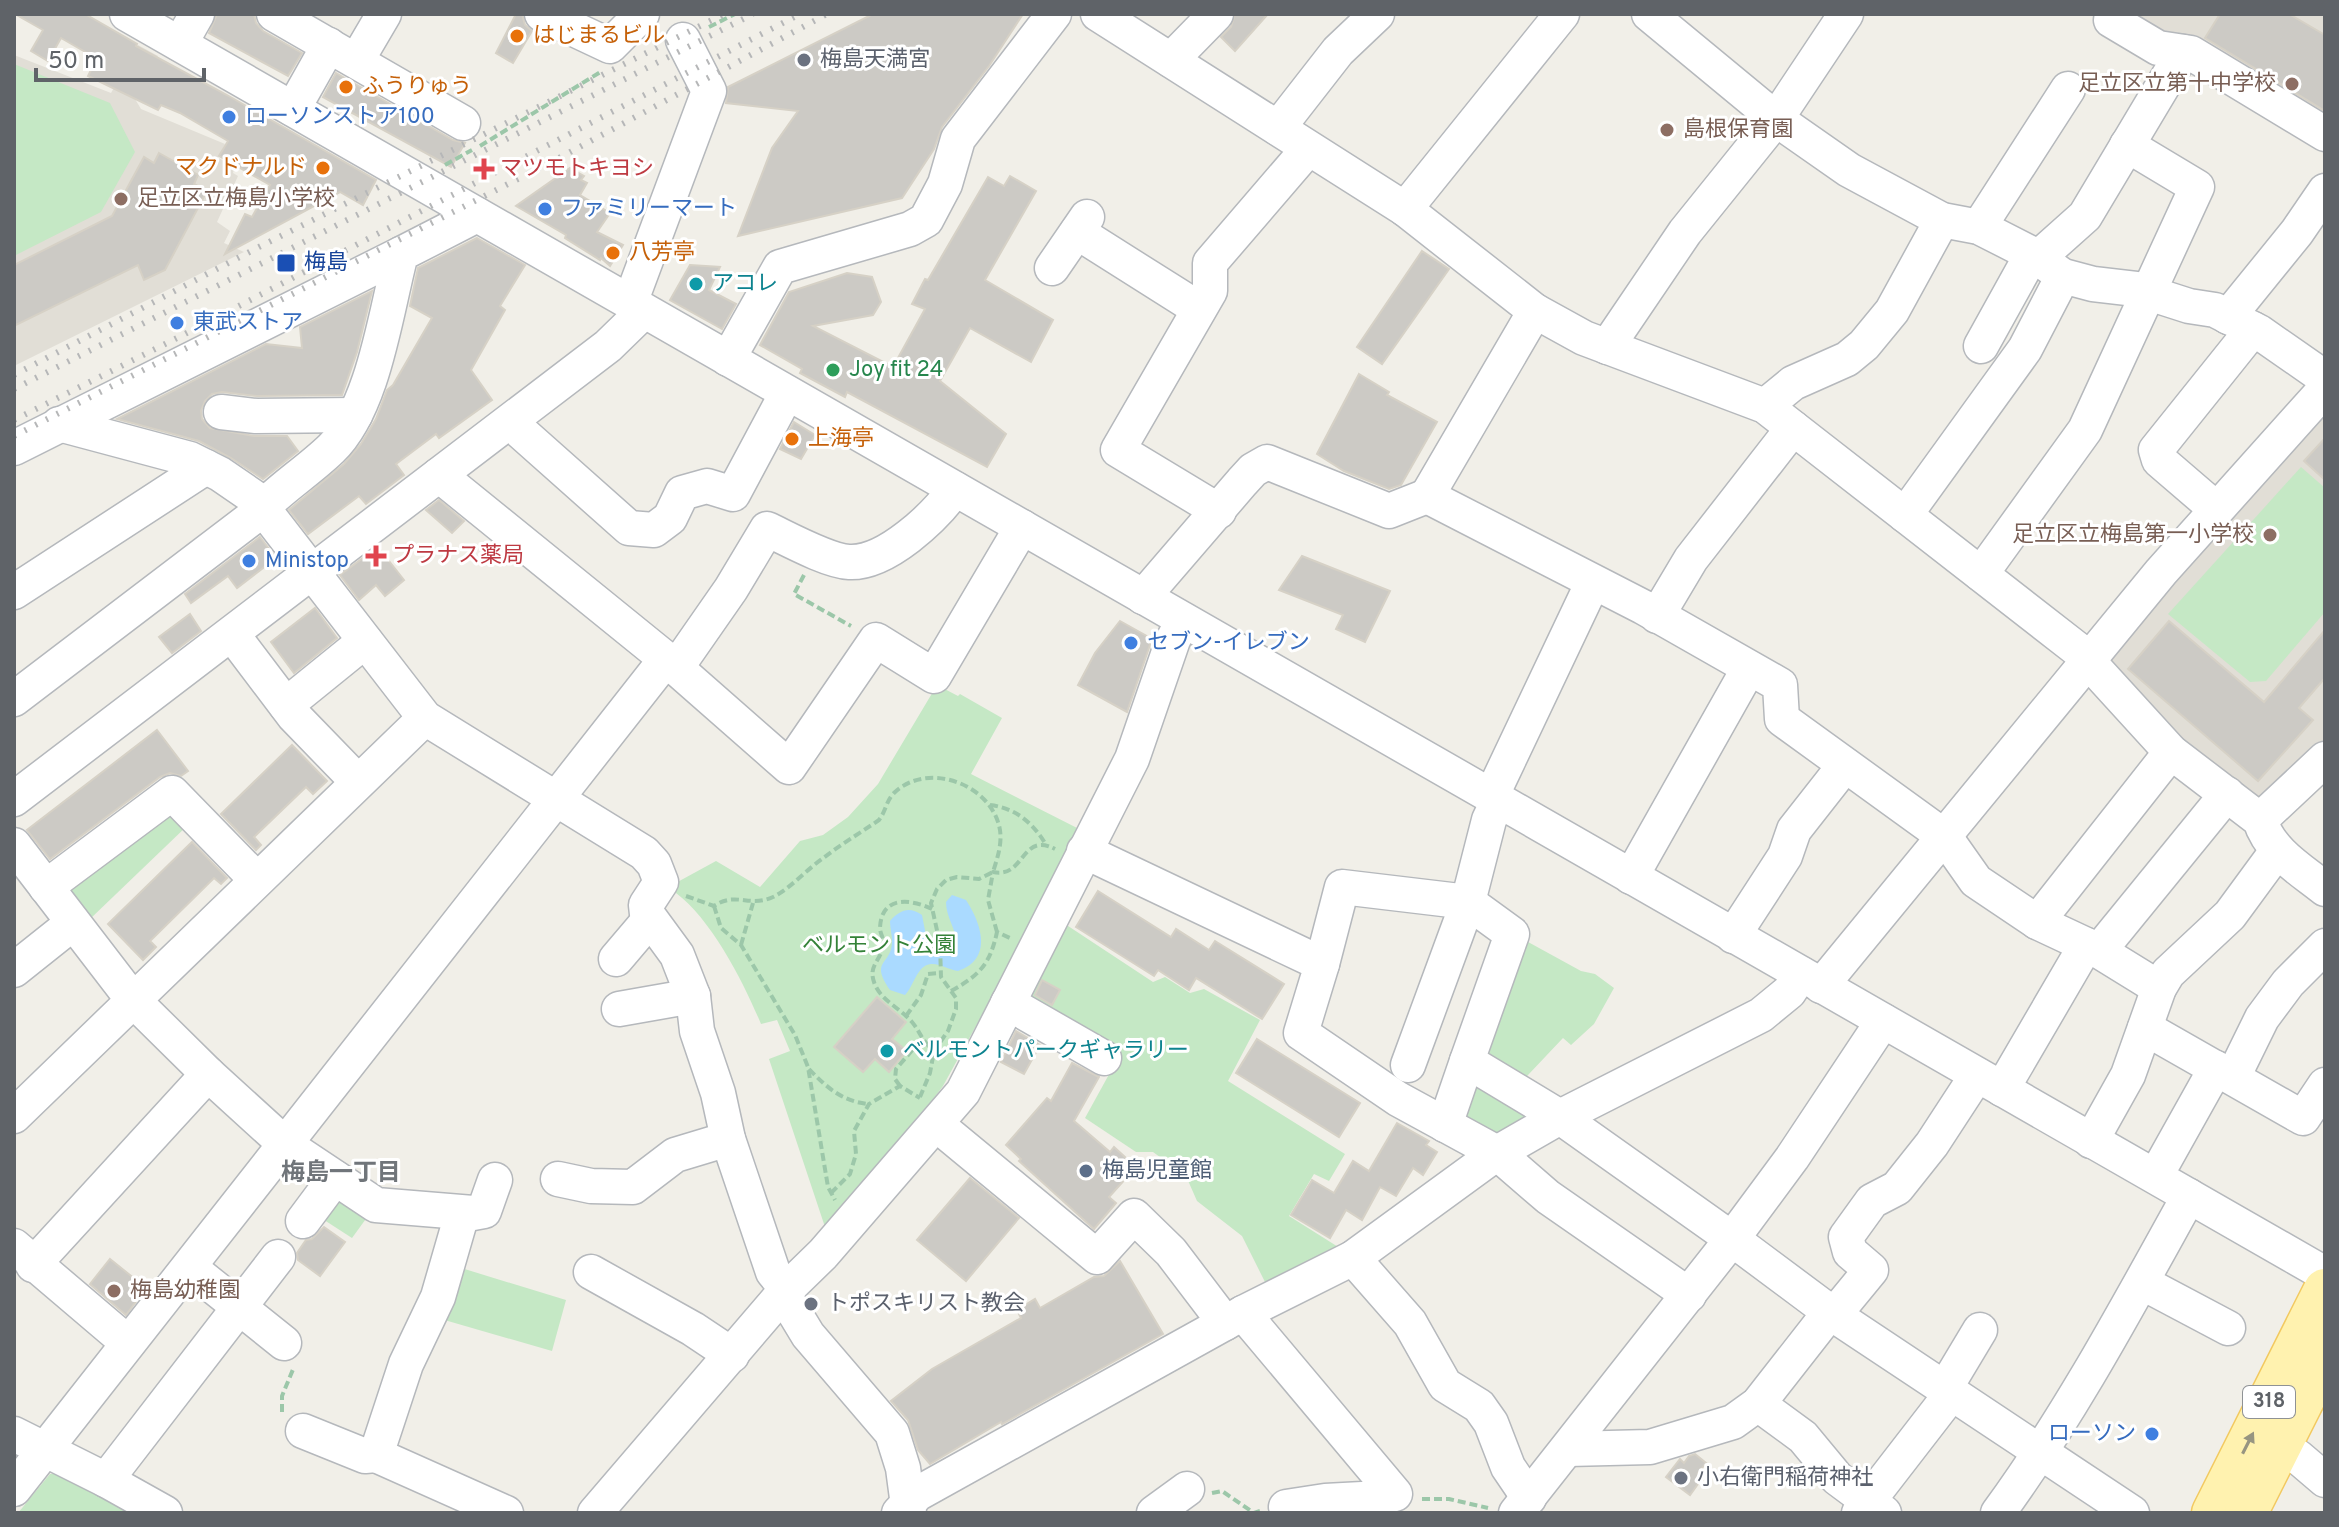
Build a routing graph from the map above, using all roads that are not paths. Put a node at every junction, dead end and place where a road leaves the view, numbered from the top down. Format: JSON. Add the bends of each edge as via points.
{"nodes":[{"id":1,"x":127,"y":14,"type":"edge"},
{"id":2,"x":197,"y":14,"type":"edge"},
{"id":3,"x":274,"y":14,"type":"edge"},
{"id":4,"x":384,"y":14,"type":"edge"},
{"id":5,"x":542,"y":14,"type":"edge"},
{"id":6,"x":642,"y":14,"type":"edge"},
{"id":7,"x":1054,"y":14,"type":"edge"},
{"id":8,"x":1098,"y":14,"type":"edge"},
{"id":9,"x":1216,"y":14,"type":"edge"},
{"id":10,"x":1377,"y":14,"type":"edge"},
{"id":11,"x":1562,"y":14,"type":"edge"},
{"id":12,"x":1649,"y":14,"type":"edge"},
{"id":13,"x":1846,"y":14,"type":"edge"},
{"id":14,"x":2114,"y":14,"type":"edge"},
{"id":15,"x":329,"y":38,"type":"edge"},
{"id":16,"x":683,"y":40,"type":"road end"},
{"id":17,"x":180,"y":44,"type":"junction"},
{"id":18,"x":2183,"y":52,"type":"junction"},
{"id":19,"x":1171,"y":60,"type":"junction"},
{"id":20,"x":2068,"y":89,"type":"dead end"},
{"id":21,"x":293,"y":109,"type":"junction"},
{"id":22,"x":1776,"y":119,"type":"junction"},
{"id":23,"x":463,"y":123,"type":"dead end"},
{"id":24,"x":1278,"y":128,"type":"junction"},
{"id":25,"x":2325,"y":134,"type":"edge"},
{"id":26,"x":2127,"y":145,"type":"junction"},
{"id":27,"x":1308,"y":149,"type":"junction"},
{"id":28,"x":2325,"y":191,"type":"edge"},
{"id":29,"x":1405,"y":209,"type":"junction"},
{"id":30,"x":477,"y":215,"type":"junction"},
{"id":31,"x":1942,"y":220,"type":"junction"},
{"id":32,"x":1979,"y":227,"type":"junction"},
{"id":33,"x":401,"y":254,"type":"junction"},
{"id":34,"x":2044,"y":263,"type":"junction"},
{"id":35,"x":1052,"y":268,"type":"dead end"},
{"id":36,"x":2149,"y":294,"type":"junction"},
{"id":37,"x":637,"y":307,"type":"junction"},
{"id":38,"x":1199,"y":309,"type":"junction"},
{"id":39,"x":1535,"y":311,"type":"junction"},
{"id":40,"x":2240,"y":323,"type":"junction"},
{"id":41,"x":1981,"y":346,"type":"dead end"},
{"id":42,"x":1607,"y":347,"type":"junction"},
{"id":43,"x":728,"y":359,"type":"junction"},
{"id":44,"x":2325,"y":378,"type":"edge"},
{"id":45,"x":2325,"y":389,"type":"edge"},
{"id":46,"x":787,"y":393,"type":"junction"},
{"id":47,"x":1765,"y":406,"type":"junction"},
{"id":48,"x":221,"y":412,"type":"dead end"},
{"id":49,"x":355,"y":415,"type":"junction"},
{"id":50,"x":59,"y":424,"type":"junction"},
{"id":51,"x":1793,"y":428,"type":"junction"},
{"id":52,"x":521,"y":432,"type":"dead end"},
{"id":53,"x":14,"y":448,"type":"edge"},
{"id":54,"x":206,"y":467,"type":"junction"},
{"id":55,"x":439,"y":475,"type":"junction"},
{"id":56,"x":955,"y":489,"type":"junction"},
{"id":57,"x":1427,"y":496,"type":"junction"},
{"id":58,"x":262,"y":506,"type":"junction"},
{"id":59,"x":2216,"y":509,"type":"junction"},
{"id":60,"x":1219,"y":511,"type":"junction"},
{"id":61,"x":1905,"y":515,"type":"junction"},
{"id":62,"x":1022,"y":527,"type":"junction"},
{"id":63,"x":311,"y":572,"type":"junction"},
{"id":64,"x":1981,"y":574,"type":"junction"},
{"id":65,"x":1593,"y":582,"type":"junction"},
{"id":66,"x":14,"y":592,"type":"edge"},
{"id":67,"x":1143,"y":597,"type":"junction"},
{"id":68,"x":1657,"y":616,"type":"junction"},
{"id":69,"x":1183,"y":620,"type":"junction"},
{"id":70,"x":232,"y":634,"type":"junction"},
{"id":71,"x":365,"y":641,"type":"junction"},
{"id":72,"x":2088,"y":662,"type":"junction"},
{"id":73,"x":671,"y":664,"type":"junction"},
{"id":74,"x":1749,"y":668,"type":"junction"},
{"id":75,"x":14,"y":699,"type":"edge"},
{"id":76,"x":286,"y":705,"type":"junction"},
{"id":77,"x":425,"y":718,"type":"junction"},
{"id":78,"x":2171,"y":752,"type":"junction"},
{"id":79,"x":1845,"y":765,"type":"junction"},
{"id":80,"x":2320,"y":773,"type":"edge"},
{"id":81,"x":358,"y":782,"type":"junction"},
{"id":82,"x":2227,"y":794,"type":"junction"},
{"id":83,"x":556,"y":798,"type":"junction"},
{"id":84,"x":14,"y":799,"type":"edge"},
{"id":85,"x":1494,"y":799,"type":"junction"},
{"id":86,"x":2260,"y":820,"type":"junction"},
{"id":87,"x":1945,"y":837,"type":"junction"},
{"id":88,"x":14,"y":845,"type":"edge"},
{"id":89,"x":2277,"y":851,"type":"junction"},
{"id":90,"x":1074,"y":852,"type":"junction"},
{"id":91,"x":1631,"y":877,"type":"junction"},
{"id":92,"x":257,"y":880,"type":"junction"},
{"id":93,"x":32,"y":884,"type":"edge"},
{"id":94,"x":2325,"y":889,"type":"edge"},
{"id":95,"x":1468,"y":902,"type":"junction"},
{"id":96,"x":654,"y":903,"type":"junction"},
{"id":97,"x":2037,"y":922,"type":"junction"},
{"id":98,"x":73,"y":923,"type":"junction"},
{"id":99,"x":1733,"y":936,"type":"junction"},
{"id":100,"x":2325,"y":946,"type":"edge"},
{"id":101,"x":2092,"y":948,"type":"junction"},
{"id":102,"x":616,"y":959,"type":"dead end"},
{"id":103,"x":1322,"y":964,"type":"junction"},
{"id":104,"x":14,"y":970,"type":"edge"},
{"id":105,"x":1811,"y":980,"type":"junction"},
{"id":106,"x":2159,"y":988,"type":"junction"},
{"id":107,"x":693,"y":996,"type":"junction"},
{"id":108,"x":133,"y":1000,"type":"junction"},
{"id":109,"x":1008,"y":1003,"type":"junction"},
{"id":110,"x":619,"y":1009,"type":"dead end"},
{"id":111,"x":1883,"y":1021,"type":"junction"},
{"id":112,"x":2145,"y":1028,"type":"junction"},
{"id":113,"x":1104,"y":1058,"type":"dead end"},
{"id":114,"x":1467,"y":1061,"type":"junction"},
{"id":115,"x":1408,"y":1065,"type":"dead end"},
{"id":116,"x":2224,"y":1072,"type":"junction"},
{"id":117,"x":208,"y":1074,"type":"junction"},
{"id":118,"x":1990,"y":1082,"type":"junction"},
{"id":119,"x":2325,"y":1085,"type":"edge"},
{"id":120,"x":928,"y":1109,"type":"junction"},
{"id":121,"x":14,"y":1116,"type":"edge"},
{"id":122,"x":1560,"y":1117,"type":"junction"},
{"id":123,"x":1445,"y":1125,"type":"junction"},
{"id":124,"x":728,"y":1139,"type":"junction"},
{"id":125,"x":2091,"y":1141,"type":"junction"},
{"id":126,"x":286,"y":1145,"type":"junction"},
{"id":127,"x":1497,"y":1153,"type":"junction"},
{"id":128,"x":2164,"y":1161,"type":"dead end"},
{"id":129,"x":335,"y":1178,"type":"junction"},
{"id":130,"x":558,"y":1179,"type":"dead end"},
{"id":131,"x":495,"y":1180,"type":"dead end"},
{"id":132,"x":2189,"y":1196,"type":"junction"},
{"id":133,"x":462,"y":1214,"type":"junction"},
{"id":134,"x":303,"y":1221,"type":"dead end"},
{"id":135,"x":1732,"y":1239,"type":"junction"},
{"id":136,"x":24,"y":1256,"type":"edge"},
{"id":137,"x":278,"y":1257,"type":"dead end"},
{"id":138,"x":1353,"y":1258,"type":"junction"},
{"id":139,"x":189,"y":1267,"type":"junction"},
{"id":140,"x":591,"y":1273,"type":"dead end"},
{"id":141,"x":2325,"y":1274,"type":"edge"},
{"id":142,"x":2143,"y":1283,"type":"junction"},
{"id":143,"x":787,"y":1289,"type":"junction"},
{"id":144,"x":2325,"y":1290,"type":"edge"},
{"id":145,"x":1689,"y":1295,"type":"junction"},
{"id":146,"x":241,"y":1308,"type":"junction"},
{"id":147,"x":1832,"y":1313,"type":"junction"},
{"id":148,"x":1234,"y":1318,"type":"junction"},
{"id":149,"x":2228,"y":1328,"type":"dead end"},
{"id":150,"x":1980,"y":1330,"type":"dead end"},
{"id":151,"x":128,"y":1343,"type":"junction"},
{"id":152,"x":284,"y":1343,"type":"road end"},
{"id":153,"x":732,"y":1355,"type":"junction"},
{"id":154,"x":2325,"y":1356,"type":"edge"},
{"id":155,"x":1947,"y":1392,"type":"junction"},
{"id":156,"x":1758,"y":1404,"type":"junction"},
{"id":157,"x":303,"y":1431,"type":"road end"},
{"id":158,"x":14,"y":1434,"type":"edge"},
{"id":159,"x":1568,"y":1449,"type":"junction"},
{"id":160,"x":45,"y":1450,"type":"junction"},
{"id":161,"x":2043,"y":1452,"type":"junction"},
{"id":162,"x":376,"y":1455,"type":"junction"},
{"id":163,"x":2298,"y":1457,"type":"dead end"},
{"id":164,"x":106,"y":1480,"type":"junction"},
{"id":165,"x":2325,"y":1480,"type":"edge"},
{"id":166,"x":14,"y":1489,"type":"edge"},
{"id":167,"x":1187,"y":1489,"type":"road end"},
{"id":168,"x":1513,"y":1507,"type":"edge"},
{"id":169,"x":1871,"y":1509,"type":"edge"},
{"id":170,"x":905,"y":1510,"type":"edge"},
{"id":171,"x":1288,"y":1510,"type":"edge"},
{"id":172,"x":165,"y":1513,"type":"edge"},
{"id":173,"x":506,"y":1513,"type":"edge"},
{"id":174,"x":595,"y":1513,"type":"edge"},
{"id":175,"x":1154,"y":1513,"type":"edge"},
{"id":176,"x":1998,"y":1513,"type":"edge"},
{"id":177,"x":2132,"y":1513,"type":"edge"},
{"id":178,"x":2213,"y":1513,"type":"edge"},
{"id":179,"x":2246,"y":1513,"type":"edge"}],
"edges":[{"from":1,"to":17,"type":"street"},
{"from":2,"to":17,"type":"street"},
{"from":3,"to":15,"type":"street"},
{"from":4,"to":15,"type":"street"},
{"from":5,"to":6,"type":"street","via":[[610,46]]},
{"from":7,"to":43,"type":"street","via":[[958,139],[945,184],[926,220],[780,267]]},
{"from":8,"to":19,"type":"street"},
{"from":9,"to":19,"type":"street"},
{"from":10,"to":24,"type":"street","via":[[1338,51]]},
{"from":11,"to":29,"type":"street"},
{"from":12,"to":22,"type":"street"},
{"from":13,"to":22,"type":"street"},
{"from":14,"to":18,"type":"street","via":[[2111,20],[2158,48]]},
{"from":15,"to":21,"type":"street"},
{"from":15,"to":23,"type":"street"},
{"from":16,"to":37,"type":"street","via":[[709,91]]},
{"from":17,"to":21,"type":"street"},
{"from":18,"to":25,"type":"street"},
{"from":18,"to":26,"type":"street"},
{"from":19,"to":24,"type":"street"},
{"from":20,"to":32,"type":"street"},
{"from":21,"to":30,"type":"street"},
{"from":22,"to":31,"type":"street","via":[[1849,170]]},
{"from":22,"to":42,"type":"street","via":[[1685,232]]},
{"from":24,"to":27,"type":"street"},
{"from":26,"to":34,"type":"street","via":[[2085,216]]},
{"from":26,"to":36,"type":"street","via":[[2197,187]]},
{"from":27,"to":29,"type":"street"},
{"from":27,"to":38,"type":"street","via":[[1210,263],[1210,291]]},
{"from":28,"to":40,"type":"street"},
{"from":29,"to":39,"type":"street"},
{"from":30,"to":33,"type":"street"},
{"from":30,"to":37,"type":"street"},
{"from":31,"to":32,"type":"street"},
{"from":31,"to":47,"type":"street","via":[[1892,311],[1864,345],[1847,359],[1793,383]]},
{"from":32,"to":34,"type":"street"},
{"from":33,"to":49,"type":"street","via":[[368,386]]},
{"from":33,"to":50,"type":"street"},
{"from":34,"to":36,"type":"street","via":[[2093,284]]},
{"from":34,"to":41,"type":"street"},
{"from":34,"to":61,"type":"street","via":[[2025,349]]},
{"from":35,"to":38,"type":"street","via":[[1082,224]]},
{"from":36,"to":40,"type":"street","via":[[2215,310]]},
{"from":36,"to":64,"type":"street","via":[[2085,430]]},
{"from":37,"to":43,"type":"street"},
{"from":37,"to":55,"type":"street","via":[[608,346]]},
{"from":38,"to":60,"type":"street","via":[[1118,450]]},
{"from":39,"to":42,"type":"street"},
{"from":39,"to":57,"type":"street"},
{"from":40,"to":44,"type":"street"},
{"from":40,"to":59,"type":"street","via":[[2156,450],[2159,460]]},
{"from":42,"to":47,"type":"street"},
{"from":43,"to":46,"type":"street"},
{"from":45,"to":59,"type":"street"},
{"from":46,"to":52,"type":"street","via":[[733,494],[707,486],[682,493],[670,518],[654,530],[629,528]]},
{"from":46,"to":56,"type":"street"},
{"from":47,"to":51,"type":"street"},
{"from":48,"to":49,"type":"street"},
{"from":49,"to":58,"type":"street","via":[[331,449]]},
{"from":50,"to":53,"type":"street"},
{"from":50,"to":54,"type":"street"},
{"from":51,"to":61,"type":"street"},
{"from":51,"to":68,"type":"street","via":[[1691,559]]},
{"from":54,"to":58,"type":"street"},
{"from":54,"to":66,"type":"street"},
{"from":55,"to":63,"type":"street"},
{"from":55,"to":73,"type":"street"},
{"from":56,"to":62,"type":"street"},
{"from":56,"to":73,"type":"street","via":[[894,547],[849,562],[767,529],[731,589]]},
{"from":57,"to":60,"type":"street","via":[[1389,511],[1267,462],[1253,470]]},
{"from":57,"to":65,"type":"street"},
{"from":58,"to":63,"type":"street"},
{"from":58,"to":75,"type":"street"},
{"from":59,"to":72,"type":"street"},
{"from":60,"to":67,"type":"street"},
{"from":61,"to":64,"type":"street"},
{"from":62,"to":67,"type":"street"},
{"from":62,"to":73,"type":"street","via":[[934,676],[876,640],[789,767]]},
{"from":63,"to":70,"type":"street"},
{"from":63,"to":71,"type":"street"},
{"from":64,"to":72,"type":"street"},
{"from":65,"to":68,"type":"street"},
{"from":65,"to":85,"type":"street"},
{"from":67,"to":69,"type":"street"},
{"from":68,"to":74,"type":"street"},
{"from":69,"to":85,"type":"street"},
{"from":69,"to":90,"type":"street","via":[[1132,759]]},
{"from":70,"to":76,"type":"street"},
{"from":70,"to":84,"type":"street"},
{"from":71,"to":76,"type":"street"},
{"from":71,"to":77,"type":"street"},
{"from":72,"to":78,"type":"street"},
{"from":72,"to":87,"type":"street"},
{"from":73,"to":83,"type":"street"},
{"from":74,"to":79,"type":"street","via":[[1780,685],[1782,719]]},
{"from":74,"to":91,"type":"street"},
{"from":76,"to":81,"type":"street"},
{"from":77,"to":81,"type":"street"},
{"from":77,"to":83,"type":"street"},
{"from":78,"to":82,"type":"street"},
{"from":78,"to":97,"type":"street"},
{"from":79,"to":87,"type":"street"},
{"from":79,"to":99,"type":"street","via":[[1794,830],[1785,856]]},
{"from":80,"to":86,"type":"street"},
{"from":81,"to":92,"type":"street"},
{"from":82,"to":86,"type":"street"},
{"from":82,"to":101,"type":"street"},
{"from":83,"to":96,"type":"street","via":[[644,853],[661,882]]},
{"from":83,"to":126,"type":"street"},
{"from":85,"to":91,"type":"street"},
{"from":85,"to":95,"type":"street"},
{"from":86,"to":89,"type":"street"},
{"from":87,"to":97,"type":"street","via":[[1976,881]]},
{"from":87,"to":105,"type":"street"},
{"from":88,"to":93,"type":"street"},
{"from":89,"to":94,"type":"street"},
{"from":89,"to":106,"type":"street","via":[[2230,915],[2168,973]]},
{"from":90,"to":103,"type":"street"},
{"from":90,"to":109,"type":"street"},
{"from":91,"to":99,"type":"street"},
{"from":92,"to":93,"type":"street","via":[[172,793]]},
{"from":92,"to":108,"type":"street"},
{"from":93,"to":98,"type":"street"},
{"from":95,"to":103,"type":"street","via":[[1342,887]]},
{"from":95,"to":114,"type":"street","via":[[1512,934]]},
{"from":95,"to":115,"type":"street"},
{"from":96,"to":102,"type":"street"},
{"from":96,"to":107,"type":"street"},
{"from":97,"to":101,"type":"street"},
{"from":98,"to":104,"type":"street"},
{"from":98,"to":108,"type":"street"},
{"from":99,"to":105,"type":"street"},
{"from":100,"to":116,"type":"street","via":[[2288,983]]},
{"from":101,"to":106,"type":"street"},
{"from":101,"to":118,"type":"street"},
{"from":103,"to":123,"type":"street","via":[[1301,1033]]},
{"from":105,"to":111,"type":"street"},
{"from":105,"to":122,"type":"street","via":[[1761,1015]]},
{"from":106,"to":112,"type":"street"},
{"from":107,"to":110,"type":"street"},
{"from":107,"to":124,"type":"street","via":[[697,1031]]},
{"from":108,"to":117,"type":"street"},
{"from":108,"to":121,"type":"street"},
{"from":109,"to":113,"type":"street"},
{"from":109,"to":120,"type":"street","via":[[963,1092]]},
{"from":111,"to":118,"type":"street"},
{"from":111,"to":135,"type":"street"},
{"from":112,"to":116,"type":"street"},
{"from":112,"to":125,"type":"street","via":[[2128,1075]]},
{"from":114,"to":122,"type":"street"},
{"from":114,"to":123,"type":"street"},
{"from":116,"to":119,"type":"street","via":[[2303,1118]]},
{"from":116,"to":128,"type":"street"},
{"from":117,"to":126,"type":"street"},
{"from":117,"to":136,"type":"street"},
{"from":118,"to":125,"type":"street"},
{"from":118,"to":147,"type":"street","via":[[1897,1188],[1872,1201],[1846,1237],[1850,1252],[1871,1270]]},
{"from":120,"to":143,"type":"street","via":[[823,1254]]},
{"from":120,"to":148,"type":"street","via":[[1097,1257],[1134,1216]]},
{"from":122,"to":127,"type":"street"},
{"from":122,"to":135,"type":"street"},
{"from":123,"to":127,"type":"street"},
{"from":124,"to":130,"type":"street","via":[[675,1155],[633,1187]]},
{"from":124,"to":143,"type":"street","via":[[773,1272]]},
{"from":125,"to":132,"type":"street"},
{"from":126,"to":129,"type":"street"},
{"from":126,"to":139,"type":"street"},
{"from":127,"to":138,"type":"street"},
{"from":127,"to":145,"type":"street","via":[[1548,1197]]},
{"from":129,"to":133,"type":"street","via":[[376,1205]]},
{"from":129,"to":134,"type":"street"},
{"from":131,"to":133,"type":"street","via":[[484,1211]]},
{"from":132,"to":141,"type":"street"},
{"from":132,"to":142,"type":"street"},
{"from":133,"to":162,"type":"street","via":[[438,1297],[406,1364]]},
{"from":135,"to":145,"type":"street"},
{"from":135,"to":147,"type":"street"},
{"from":136,"to":151,"type":"street"},
{"from":137,"to":146,"type":"street"},
{"from":138,"to":148,"type":"street"},
{"from":138,"to":168,"type":"street","via":[[1410,1323],[1445,1385],[1479,1406],[1491,1423],[1508,1467]]},
{"from":139,"to":146,"type":"street"},
{"from":139,"to":151,"type":"street"},
{"from":140,"to":153,"type":"street"},
{"from":142,"to":149,"type":"street"},
{"from":142,"to":161,"type":"street"},
{"from":143,"to":153,"type":"street"},
{"from":143,"to":170,"type":"street","via":[[788,1302],[808,1335],[892,1433],[903,1468]]},
{"from":178,"to":144,"type":"main road","number":"318","one_way":true},
{"from":145,"to":159,"type":"street"},
{"from":146,"to":152,"type":"street"},
{"from":146,"to":164,"type":"street"},
{"from":147,"to":155,"type":"street"},
{"from":147,"to":156,"type":"street"},
{"from":148,"to":170,"type":"street","via":[[917,1494]]},
{"from":148,"to":171,"type":"street","via":[[1395,1494]]},
{"from":150,"to":155,"type":"street"},
{"from":151,"to":160,"type":"street"},
{"from":153,"to":174,"type":"street"},
{"from":154,"to":179,"type":"main road","number":"318"},
{"from":155,"to":161,"type":"street"},
{"from":155,"to":169,"type":"street"},
{"from":156,"to":159,"type":"street","via":[[1733,1422],[1650,1447]]},
{"from":156,"to":169,"type":"street","via":[[1803,1437]]},
{"from":157,"to":162,"type":"street","via":[[365,1456]]},
{"from":158,"to":160,"type":"street"},
{"from":159,"to":168,"type":"street"},
{"from":160,"to":164,"type":"street"},
{"from":160,"to":166,"type":"street"},
{"from":161,"to":176,"type":"street"},
{"from":161,"to":177,"type":"street"},
{"from":162,"to":173,"type":"street"},
{"from":163,"to":165,"type":"street"},
{"from":164,"to":172,"type":"street"},
{"from":167,"to":175,"type":"street"}]}
